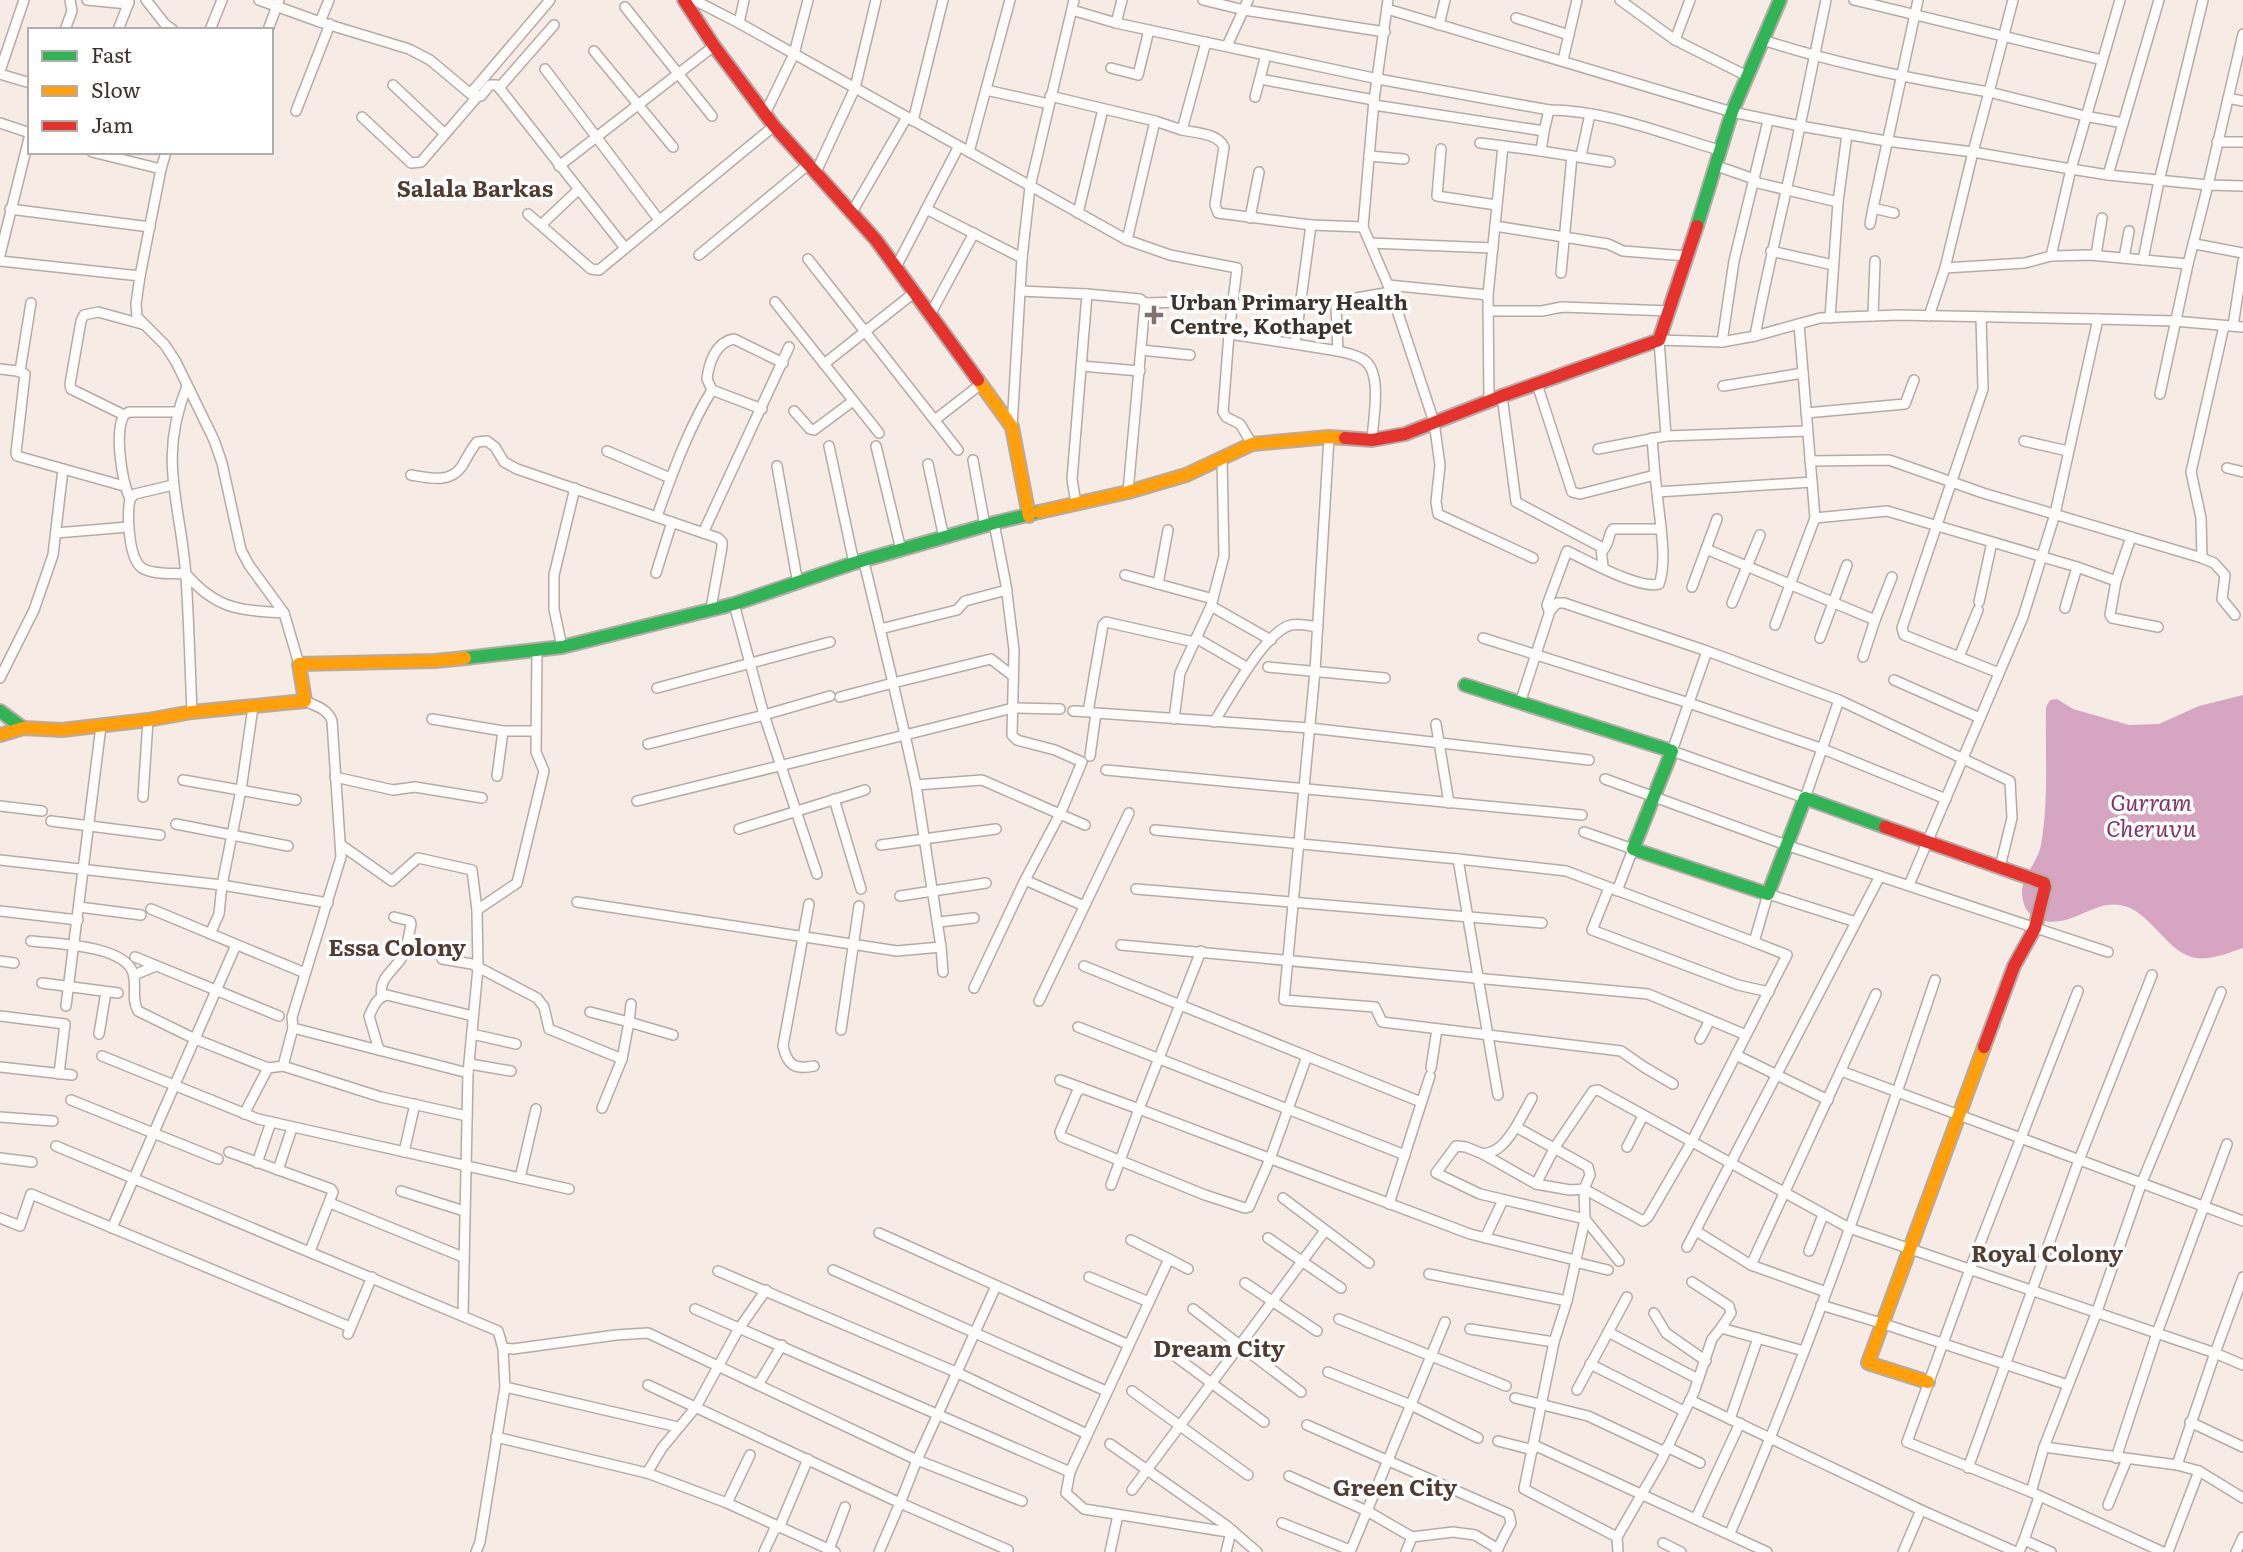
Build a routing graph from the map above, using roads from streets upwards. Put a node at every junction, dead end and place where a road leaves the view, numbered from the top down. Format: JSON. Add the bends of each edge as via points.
{"nodes":[{"id":1,"x":24,"y":0,"type":"edge"},
{"id":2,"x":70,"y":0,"type":"edge"},
{"id":3,"x":87,"y":0,"type":"edge"},
{"id":4,"x":146,"y":0,"type":"edge"},
{"id":5,"x":222,"y":0,"type":"edge"},
{"id":6,"x":258,"y":0,"type":"edge"},
{"id":7,"x":329,"y":0,"type":"edge"},
{"id":8,"x":550,"y":0,"type":"edge"},
{"id":9,"x":684,"y":0,"type":"edge"},
{"id":10,"x":694,"y":0,"type":"edge"},
{"id":11,"x":744,"y":0,"type":"edge"},
{"id":12,"x":808,"y":0,"type":"edge"},
{"id":13,"x":876,"y":0,"type":"edge"},
{"id":14,"x":943,"y":0,"type":"edge"},
{"id":15,"x":1010,"y":0,"type":"edge"},
{"id":16,"x":1122,"y":0,"type":"edge"},
{"id":17,"x":1203,"y":0,"type":"edge"},
{"id":18,"x":1445,"y":0,"type":"edge"},
{"id":19,"x":1577,"y":0,"type":"edge"},
{"id":20,"x":1690,"y":0,"type":"edge"},
{"id":21,"x":1780,"y":0,"type":"edge"},
{"id":22,"x":1826,"y":0,"type":"edge"},
{"id":23,"x":1854,"y":0,"type":"edge"},
{"id":24,"x":1918,"y":0,"type":"edge"},
{"id":25,"x":2013,"y":0,"type":"edge"},
{"id":26,"x":2120,"y":0,"type":"edge"},
{"id":27,"x":2159,"y":0,"type":"edge"},
{"id":28,"x":2203,"y":0,"type":"edge"},
{"id":29,"x":1623,"y":1,"type":"edge"},
{"id":30,"x":129,"y":2,"type":"edge"},
{"id":31,"x":278,"y":3,"type":"edge"},
{"id":32,"x":1388,"y":4,"type":"edge"},
{"id":33,"x":1073,"y":5,"type":"edge"},
{"id":34,"x":1246,"y":5,"type":"edge"},
{"id":35,"x":625,"y":7,"type":"dead end"},
{"id":36,"x":1914,"y":15,"type":"junction"},
{"id":37,"x":1516,"y":18,"type":"dead end"},
{"id":38,"x":325,"y":23,"type":"junction"},
{"id":39,"x":739,"y":23,"type":"junction"},
{"id":40,"x":1116,"y":23,"type":"junction"},
{"id":41,"x":554,"y":25,"type":"dead end"},
{"id":42,"x":1439,"y":25,"type":"junction"},
{"id":43,"x":66,"y":28,"type":"edge"},
{"id":44,"x":119,"y":28,"type":"edge"},
{"id":45,"x":170,"y":28,"type":"edge"},
{"id":46,"x":211,"y":28,"type":"edge"},
{"id":47,"x":269,"y":28,"type":"edge"},
{"id":48,"x":1149,"y":30,"type":"junction"},
{"id":49,"x":1385,"y":32,"type":"junction"},
{"id":50,"x":2243,"y":34,"type":"edge"},
{"id":51,"x":1569,"y":35,"type":"junction"},
{"id":52,"x":2004,"y":36,"type":"junction"},
{"id":53,"x":1675,"y":40,"type":"junction"},
{"id":54,"x":1763,"y":40,"type":"junction"},
{"id":55,"x":1206,"y":42,"type":"junction"},
{"id":56,"x":713,"y":46,"type":"junction"},
{"id":57,"x":1227,"y":46,"type":"junction"},
{"id":58,"x":594,"y":51,"type":"dead end"},
{"id":59,"x":794,"y":54,"type":"junction"},
{"id":60,"x":1266,"y":55,"type":"junction"},
{"id":61,"x":1813,"y":56,"type":"junction"},
{"id":62,"x":1563,"y":60,"type":"junction"},
{"id":63,"x":2102,"y":60,"type":"junction"},
{"id":64,"x":1111,"y":68,"type":"dead end"},
{"id":65,"x":545,"y":69,"type":"dead end"},
{"id":66,"x":0,"y":73,"type":"edge"},
{"id":67,"x":677,"y":73,"type":"junction"},
{"id":68,"x":1747,"y":76,"type":"junction"},
{"id":69,"x":1900,"y":77,"type":"junction"},
{"id":70,"x":1260,"y":79,"type":"junction"},
{"id":71,"x":1378,"y":79,"type":"junction"},
{"id":72,"x":28,"y":82,"type":"edge"},
{"id":73,"x":393,"y":85,"type":"dead end"},
{"id":74,"x":499,"y":88,"type":"junction"},
{"id":75,"x":855,"y":88,"type":"junction"},
{"id":76,"x":986,"y":90,"type":"junction"},
{"id":77,"x":1989,"y":92,"type":"junction"},
{"id":78,"x":474,"y":95,"type":"junction"},
{"id":79,"x":1255,"y":97,"type":"dead end"},
{"id":80,"x":2228,"y":98,"type":"junction"},
{"id":81,"x":1050,"y":100,"type":"junction"},
{"id":82,"x":2243,"y":101,"type":"edge"},
{"id":83,"x":1374,"y":102,"type":"junction"},
{"id":84,"x":639,"y":103,"type":"junction"},
{"id":85,"x":1103,"y":109,"type":"junction"},
{"id":86,"x":1549,"y":110,"type":"junction"},
{"id":87,"x":296,"y":111,"type":"dead end"},
{"id":88,"x":1732,"y":112,"type":"junction"},
{"id":89,"x":765,"y":114,"type":"junction"},
{"id":90,"x":1590,"y":114,"type":"junction"},
{"id":91,"x":712,"y":116,"type":"dead end"},
{"id":92,"x":2085,"y":116,"type":"junction"},
{"id":93,"x":362,"y":117,"type":"dead end"},
{"id":94,"x":910,"y":119,"type":"junction"},
{"id":95,"x":1155,"y":121,"type":"junction"},
{"id":96,"x":1768,"y":121,"type":"junction"},
{"id":97,"x":0,"y":123,"type":"edge"},
{"id":98,"x":2123,"y":123,"type":"junction"},
{"id":99,"x":774,"y":126,"type":"junction"},
{"id":100,"x":1800,"y":126,"type":"junction"},
{"id":101,"x":1182,"y":130,"type":"junction"},
{"id":102,"x":1544,"y":131,"type":"junction"},
{"id":103,"x":28,"y":133,"type":"edge"},
{"id":104,"x":445,"y":134,"type":"junction"},
{"id":105,"x":1847,"y":134,"type":"junction"},
{"id":106,"x":595,"y":136,"type":"junction"},
{"id":107,"x":1886,"y":141,"type":"junction"},
{"id":108,"x":28,"y":142,"type":"edge"},
{"id":109,"x":2217,"y":142,"type":"junction"},
{"id":110,"x":2243,"y":142,"type":"edge"},
{"id":111,"x":1479,"y":143,"type":"dead end"},
{"id":112,"x":959,"y":146,"type":"junction"},
{"id":113,"x":1503,"y":146,"type":"junction"},
{"id":114,"x":673,"y":147,"type":"dead end"},
{"id":115,"x":1441,"y":149,"type":"dead end"},
{"id":116,"x":1719,"y":150,"type":"junction"},
{"id":117,"x":1541,"y":151,"type":"junction"},
{"id":118,"x":969,"y":152,"type":"junction"},
{"id":119,"x":1973,"y":152,"type":"junction"},
{"id":120,"x":100,"y":154,"type":"edge"},
{"id":121,"x":165,"y":154,"type":"edge"},
{"id":122,"x":1368,"y":156,"type":"junction"},
{"id":123,"x":1576,"y":156,"type":"junction"},
{"id":124,"x":1404,"y":159,"type":"dead end"},
{"id":125,"x":1610,"y":162,"type":"dead end"},
{"id":126,"x":1714,"y":165,"type":"junction"},
{"id":127,"x":559,"y":166,"type":"junction"},
{"id":128,"x":812,"y":168,"type":"junction"},
{"id":129,"x":161,"y":169,"type":"junction"},
{"id":130,"x":2071,"y":169,"type":"junction"},
{"id":131,"x":1259,"y":172,"type":"dead end"},
{"id":132,"x":2108,"y":175,"type":"junction"},
{"id":133,"x":1754,"y":179,"type":"junction"},
{"id":134,"x":2159,"y":181,"type":"junction"},
{"id":135,"x":2208,"y":185,"type":"junction"},
{"id":136,"x":2243,"y":186,"type":"edge"},
{"id":137,"x":1030,"y":187,"type":"junction"},
{"id":138,"x":578,"y":190,"type":"junction"},
{"id":139,"x":1787,"y":191,"type":"junction"},
{"id":140,"x":1838,"y":202,"type":"junction"},
{"id":141,"x":1496,"y":205,"type":"junction"},
{"id":142,"x":1873,"y":208,"type":"junction"},
{"id":143,"x":10,"y":209,"type":"junction"},
{"id":144,"x":926,"y":209,"type":"junction"},
{"id":145,"x":852,"y":212,"type":"junction"},
{"id":146,"x":1078,"y":213,"type":"junction"},
{"id":147,"x":1894,"y":213,"type":"dead end"},
{"id":148,"x":528,"y":214,"type":"dead end"},
{"id":149,"x":1250,"y":218,"type":"junction"},
{"id":150,"x":2102,"y":218,"type":"dead end"},
{"id":151,"x":4,"y":219,"type":"edge"},
{"id":152,"x":659,"y":220,"type":"junction"},
{"id":153,"x":1870,"y":224,"type":"dead end"},
{"id":154,"x":541,"y":225,"type":"junction"},
{"id":155,"x":1311,"y":225,"type":"junction"},
{"id":156,"x":1495,"y":226,"type":"junction"},
{"id":157,"x":149,"y":227,"type":"junction"},
{"id":158,"x":1363,"y":227,"type":"junction"},
{"id":159,"x":2129,"y":232,"type":"dead end"},
{"id":160,"x":974,"y":233,"type":"junction"},
{"id":161,"x":1565,"y":238,"type":"junction"},
{"id":162,"x":1127,"y":240,"type":"junction"},
{"id":163,"x":1370,"y":243,"type":"junction"},
{"id":164,"x":2195,"y":244,"type":"junction"},
{"id":165,"x":625,"y":248,"type":"junction"},
{"id":166,"x":1493,"y":248,"type":"junction"},
{"id":167,"x":1771,"y":251,"type":"junction"},
{"id":168,"x":2243,"y":253,"type":"edge"},
{"id":169,"x":0,"y":255,"type":"edge"},
{"id":170,"x":699,"y":255,"type":"dead end"},
{"id":171,"x":2096,"y":255,"type":"junction"},
{"id":172,"x":1686,"y":256,"type":"junction"},
{"id":173,"x":2051,"y":256,"type":"junction"},
{"id":174,"x":1022,"y":258,"type":"junction"},
{"id":175,"x":2124,"y":258,"type":"junction"},
{"id":176,"x":808,"y":259,"type":"dead end"},
{"id":177,"x":2143,"y":260,"type":"junction"},
{"id":178,"x":0,"y":261,"type":"edge"},
{"id":179,"x":1875,"y":261,"type":"dead end"},
{"id":180,"x":2243,"y":261,"type":"edge"},
{"id":181,"x":2188,"y":264,"type":"junction"},
{"id":182,"x":1833,"y":265,"type":"junction"},
{"id":183,"x":896,"y":267,"type":"junction"},
{"id":184,"x":1945,"y":268,"type":"junction"},
{"id":185,"x":1561,"y":273,"type":"dead end"},
{"id":186,"x":140,"y":275,"type":"junction"},
{"id":187,"x":1390,"y":288,"type":"junction"},
{"id":188,"x":1020,"y":291,"type":"junction"},
{"id":189,"x":915,"y":292,"type":"junction"},
{"id":190,"x":1087,"y":294,"type":"junction"},
{"id":191,"x":1488,"y":295,"type":"junction"},
{"id":192,"x":775,"y":302,"type":"dead end"},
{"id":193,"x":1183,"y":302,"type":"dead end"},
{"id":194,"x":32,"y":303,"type":"dead end"},
{"id":195,"x":1145,"y":303,"type":"junction"},
{"id":196,"x":1488,"y":311,"type":"junction"},
{"id":197,"x":1670,"y":311,"type":"junction"},
{"id":198,"x":931,"y":313,"type":"junction"},
{"id":199,"x":1873,"y":316,"type":"junction"},
{"id":200,"x":1929,"y":316,"type":"junction"},
{"id":201,"x":1981,"y":317,"type":"junction"},
{"id":202,"x":1830,"y":318,"type":"junction"},
{"id":203,"x":2098,"y":318,"type":"junction"},
{"id":204,"x":2174,"y":321,"type":"junction"},
{"id":205,"x":1799,"y":324,"type":"junction"},
{"id":206,"x":142,"y":325,"type":"junction"},
{"id":207,"x":2233,"y":326,"type":"edge"},
{"id":208,"x":864,"y":332,"type":"junction"},
{"id":209,"x":1229,"y":334,"type":"junction"},
{"id":210,"x":1755,"y":336,"type":"junction"},
{"id":211,"x":1658,"y":340,"type":"junction"},
{"id":212,"x":1722,"y":342,"type":"junction"},
{"id":213,"x":1295,"y":344,"type":"junction"},
{"id":214,"x":789,"y":347,"type":"dead end"},
{"id":215,"x":1141,"y":350,"type":"junction"},
{"id":216,"x":1338,"y":351,"type":"junction"},
{"id":217,"x":1190,"y":355,"type":"dead end"},
{"id":218,"x":783,"y":363,"type":"junction"},
{"id":219,"x":824,"y":364,"type":"junction"},
{"id":220,"x":1081,"y":366,"type":"junction"},
{"id":221,"x":0,"y":369,"type":"edge"},
{"id":222,"x":1140,"y":371,"type":"junction"},
{"id":223,"x":20,"y":372,"type":"junction"},
{"id":224,"x":1803,"y":373,"type":"junction"},
{"id":225,"x":1914,"y":380,"type":"dead end"},
{"id":226,"x":981,"y":384,"type":"junction"},
{"id":227,"x":1537,"y":384,"type":"junction"},
{"id":228,"x":187,"y":386,"type":"junction"},
{"id":229,"x":1723,"y":386,"type":"dead end"},
{"id":230,"x":712,"y":390,"type":"junction"},
{"id":231,"x":2161,"y":394,"type":"dead end"},
{"id":232,"x":1495,"y":398,"type":"junction"},
{"id":233,"x":853,"y":401,"type":"junction"},
{"id":234,"x":762,"y":409,"type":"junction"},
{"id":235,"x":794,"y":411,"type":"dead end"},
{"id":236,"x":177,"y":412,"type":"junction"},
{"id":237,"x":1806,"y":413,"type":"junction"},
{"id":238,"x":124,"y":415,"type":"junction"},
{"id":239,"x":936,"y":419,"type":"junction"},
{"id":240,"x":1434,"y":422,"type":"junction"},
{"id":241,"x":1012,"y":427,"type":"junction"},
{"id":242,"x":1807,"y":431,"type":"junction"},
{"id":243,"x":879,"y":433,"type":"dead end"},
{"id":244,"x":1666,"y":436,"type":"junction"},
{"id":245,"x":1329,"y":437,"type":"junction"},
{"id":246,"x":1652,"y":438,"type":"junction"},
{"id":247,"x":1372,"y":440,"type":"junction"},
{"id":248,"x":2024,"y":441,"type":"dead end"},
{"id":249,"x":1252,"y":444,"type":"junction"},
{"id":250,"x":829,"y":446,"type":"dead end"},
{"id":251,"x":876,"y":446,"type":"dead end"},
{"id":252,"x":1598,"y":449,"type":"dead end"},
{"id":253,"x":958,"y":450,"type":"dead end"},
{"id":254,"x":607,"y":451,"type":"dead end"},
{"id":255,"x":2068,"y":451,"type":"junction"},
{"id":256,"x":1222,"y":459,"type":"junction"},
{"id":257,"x":973,"y":460,"type":"dead end"},
{"id":258,"x":1810,"y":461,"type":"junction"},
{"id":259,"x":928,"y":464,"type":"dead end"},
{"id":260,"x":777,"y":466,"type":"dead end"},
{"id":261,"x":63,"y":468,"type":"junction"},
{"id":262,"x":2227,"y":468,"type":"dead end"},
{"id":263,"x":2243,"y":472,"type":"edge"},
{"id":264,"x":411,"y":475,"type":"dead end"},
{"id":265,"x":1655,"y":475,"type":"junction"},
{"id":266,"x":670,"y":478,"type":"junction"},
{"id":267,"x":1812,"y":482,"type":"junction"},
{"id":268,"x":1951,"y":484,"type":"junction"},
{"id":269,"x":173,"y":485,"type":"junction"},
{"id":270,"x":124,"y":486,"type":"junction"},
{"id":271,"x":575,"y":488,"type":"junction"},
{"id":272,"x":1128,"y":492,"type":"junction"},
{"id":273,"x":1657,"y":492,"type":"junction"},
{"id":274,"x":130,"y":499,"type":"junction"},
{"id":275,"x":1076,"y":504,"type":"junction"},
{"id":276,"x":2055,"y":514,"type":"junction"},
{"id":277,"x":657,"y":516,"type":"junction"},
{"id":278,"x":1029,"y":516,"type":"junction"},
{"id":279,"x":1815,"y":518,"type":"junction"},
{"id":280,"x":1717,"y":519,"type":"dead end"},
{"id":281,"x":672,"y":522,"type":"junction"},
{"id":282,"x":989,"y":524,"type":"junction"},
{"id":283,"x":1935,"y":525,"type":"junction"},
{"id":284,"x":128,"y":527,"type":"junction"},
{"id":285,"x":1660,"y":529,"type":"junction"},
{"id":286,"x":1168,"y":530,"type":"dead end"},
{"id":287,"x":56,"y":533,"type":"junction"},
{"id":288,"x":703,"y":533,"type":"junction"},
{"id":289,"x":1760,"y":535,"type":"dead end"},
{"id":290,"x":2131,"y":537,"type":"junction"},
{"id":291,"x":944,"y":538,"type":"junction"},
{"id":292,"x":1992,"y":542,"type":"junction"},
{"id":293,"x":901,"y":550,"type":"junction"},
{"id":294,"x":1603,"y":550,"type":"junction"},
{"id":295,"x":1706,"y":550,"type":"junction"},
{"id":296,"x":2043,"y":556,"type":"junction"},
{"id":297,"x":1534,"y":558,"type":"dead end"},
{"id":298,"x":2202,"y":558,"type":"junction"},
{"id":299,"x":859,"y":563,"type":"junction"},
{"id":300,"x":1847,"y":565,"type":"dead end"},
{"id":301,"x":1603,"y":567,"type":"junction"},
{"id":302,"x":1748,"y":567,"type":"junction"},
{"id":303,"x":2077,"y":567,"type":"junction"},
{"id":304,"x":656,"y":573,"type":"dead end"},
{"id":305,"x":186,"y":574,"type":"junction"},
{"id":306,"x":1125,"y":575,"type":"dead end"},
{"id":307,"x":1892,"y":577,"type":"dead end"},
{"id":308,"x":2116,"y":581,"type":"junction"},
{"id":309,"x":798,"y":583,"type":"junction"},
{"id":310,"x":1158,"y":584,"type":"junction"},
{"id":311,"x":1791,"y":585,"type":"junction"},
{"id":312,"x":1692,"y":587,"type":"dead end"},
{"id":313,"x":1007,"y":590,"type":"junction"},
{"id":314,"x":1212,"y":602,"type":"junction"},
{"id":315,"x":1732,"y":603,"type":"dead end"},
{"id":316,"x":1833,"y":603,"type":"junction"},
{"id":317,"x":734,"y":604,"type":"junction"},
{"id":318,"x":711,"y":608,"type":"junction"},
{"id":319,"x":2066,"y":608,"type":"dead end"},
{"id":320,"x":1549,"y":611,"type":"junction"},
{"id":321,"x":284,"y":613,"type":"junction"},
{"id":322,"x":2235,"y":615,"type":"dead end"},
{"id":323,"x":1875,"y":621,"type":"junction"},
{"id":324,"x":1775,"y":625,"type":"dead end"},
{"id":325,"x":1318,"y":627,"type":"junction"},
{"id":326,"x":2158,"y":627,"type":"dead end"},
{"id":327,"x":880,"y":629,"type":"junction"},
{"id":328,"x":1483,"y":638,"type":"dead end"},
{"id":329,"x":1820,"y":638,"type":"dead end"},
{"id":330,"x":1195,"y":640,"type":"junction"},
{"id":331,"x":1271,"y":640,"type":"junction"},
{"id":332,"x":830,"y":642,"type":"dead end"},
{"id":333,"x":562,"y":646,"type":"junction"},
{"id":334,"x":537,"y":649,"type":"junction"},
{"id":335,"x":1707,"y":651,"type":"junction"},
{"id":336,"x":1537,"y":654,"type":"junction"},
{"id":337,"x":1863,"y":657,"type":"dead end"},
{"id":338,"x":1959,"y":657,"type":"junction"},
{"id":339,"x":299,"y":664,"type":"junction"},
{"id":340,"x":749,"y":664,"type":"junction"},
{"id":341,"x":1268,"y":667,"type":"dead end"},
{"id":342,"x":1248,"y":668,"type":"junction"},
{"id":343,"x":1315,"y":671,"type":"junction"},
{"id":344,"x":1999,"y":674,"type":"junction"},
{"id":345,"x":1013,"y":676,"type":"junction"},
{"id":346,"x":0,"y":678,"type":"edge"},
{"id":347,"x":1385,"y":678,"type":"dead end"},
{"id":348,"x":1894,"y":680,"type":"dead end"},
{"id":349,"x":893,"y":683,"type":"junction"},
{"id":350,"x":1465,"y":685,"type":"dead end"},
{"id":351,"x":657,"y":688,"type":"dead end"},
{"id":352,"x":830,"y":696,"type":"dead end"},
{"id":353,"x":841,"y":697,"type":"dead end"},
{"id":354,"x":1839,"y":700,"type":"junction"},
{"id":355,"x":305,"y":701,"type":"junction"},
{"id":356,"x":1520,"y":703,"type":"junction"},
{"id":357,"x":1689,"y":704,"type":"junction"},
{"id":358,"x":253,"y":707,"type":"junction"},
{"id":359,"x":1013,"y":708,"type":"junction"},
{"id":360,"x":1060,"y":709,"type":"dead end"},
{"id":361,"x":1073,"y":710,"type":"dead end"},
{"id":362,"x":0,"y":711,"type":"edge"},
{"id":363,"x":192,"y":712,"type":"junction"},
{"id":364,"x":1092,"y":712,"type":"junction"},
{"id":365,"x":764,"y":715,"type":"junction"},
{"id":366,"x":1980,"y":718,"type":"junction"},
{"id":367,"x":432,"y":719,"type":"dead end"},
{"id":368,"x":1174,"y":719,"type":"junction"},
{"id":369,"x":149,"y":720,"type":"junction"},
{"id":370,"x":1214,"y":722,"type":"junction"},
{"id":371,"x":1436,"y":724,"type":"dead end"},
{"id":372,"x":101,"y":726,"type":"junction"},
{"id":373,"x":23,"y":728,"type":"junction"},
{"id":374,"x":1310,"y":728,"type":"junction"},
{"id":375,"x":503,"y":731,"type":"junction"},
{"id":376,"x":536,"y":731,"type":"junction"},
{"id":377,"x":0,"y":735,"type":"edge"},
{"id":378,"x":905,"y":735,"type":"junction"},
{"id":379,"x":1439,"y":743,"type":"junction"},
{"id":380,"x":648,"y":744,"type":"dead end"},
{"id":381,"x":1823,"y":749,"type":"junction"},
{"id":382,"x":1672,"y":751,"type":"junction"},
{"id":383,"x":1090,"y":757,"type":"dead end"},
{"id":384,"x":1963,"y":758,"type":"junction"},
{"id":385,"x":1589,"y":760,"type":"dead end"},
{"id":386,"x":781,"y":766,"type":"junction"},
{"id":387,"x":1106,"y":770,"type":"dead end"},
{"id":388,"x":497,"y":776,"type":"dead end"},
{"id":389,"x":335,"y":777,"type":"junction"},
{"id":390,"x":1605,"y":779,"type":"dead end"},
{"id":391,"x":183,"y":780,"type":"dead end"},
{"id":392,"x":916,"y":785,"type":"junction"},
{"id":393,"x":1304,"y":789,"type":"junction"},
{"id":394,"x":241,"y":790,"type":"junction"},
{"id":395,"x":865,"y":790,"type":"dead end"},
{"id":396,"x":143,"y":796,"type":"dead end"},
{"id":397,"x":1653,"y":796,"type":"junction"},
{"id":398,"x":482,"y":798,"type":"dead end"},
{"id":399,"x":1805,"y":798,"type":"junction"},
{"id":400,"x":834,"y":799,"type":"junction"},
{"id":401,"x":1946,"y":799,"type":"junction"},
{"id":402,"x":296,"y":800,"type":"dead end"},
{"id":403,"x":637,"y":801,"type":"dead end"},
{"id":404,"x":1449,"y":803,"type":"junction"},
{"id":405,"x":0,"y":806,"type":"edge"},
{"id":406,"x":42,"y":811,"type":"dead end"},
{"id":407,"x":797,"y":812,"type":"junction"},
{"id":408,"x":1061,"y":812,"type":"junction"},
{"id":409,"x":1129,"y":813,"type":"dead end"},
{"id":410,"x":1582,"y":815,"type":"dead end"},
{"id":411,"x":51,"y":821,"type":"dead end"},
{"id":412,"x":176,"y":824,"type":"dead end"},
{"id":413,"x":1085,"y":825,"type":"dead end"},
{"id":414,"x":89,"y":826,"type":"junction"},
{"id":415,"x":739,"y":829,"type":"dead end"},
{"id":416,"x":996,"y":829,"type":"dead end"},
{"id":417,"x":1155,"y":830,"type":"dead end"},
{"id":418,"x":1584,"y":832,"type":"dead end"},
{"id":419,"x":160,"y":835,"type":"dead end"},
{"id":420,"x":233,"y":835,"type":"junction"},
{"id":421,"x":923,"y":839,"type":"junction"},
{"id":422,"x":1927,"y":842,"type":"junction"},
{"id":423,"x":1299,"y":844,"type":"junction"},
{"id":424,"x":341,"y":845,"type":"junction"},
{"id":425,"x":881,"y":845,"type":"dead end"},
{"id":426,"x":1786,"y":845,"type":"junction"},
{"id":427,"x":288,"y":846,"type":"dead end"},
{"id":428,"x":1633,"y":849,"type":"junction"},
{"id":429,"x":1458,"y":859,"type":"junction"},
{"id":430,"x":0,"y":860,"type":"edge"},
{"id":431,"x":2000,"y":867,"type":"junction"},
{"id":432,"x":83,"y":870,"type":"junction"},
{"id":433,"x":817,"y":874,"type":"dead end"},
{"id":434,"x":1880,"y":876,"type":"junction"},
{"id":435,"x":1025,"y":880,"type":"junction"},
{"id":436,"x":986,"y":883,"type":"dead end"},
{"id":437,"x":222,"y":886,"type":"junction"},
{"id":438,"x":1909,"y":886,"type":"junction"},
{"id":439,"x":861,"y":889,"type":"dead end"},
{"id":440,"x":1136,"y":889,"type":"dead end"},
{"id":441,"x":1613,"y":889,"type":"junction"},
{"id":442,"x":933,"y":892,"type":"junction"},
{"id":443,"x":1768,"y":894,"type":"junction"},
{"id":444,"x":900,"y":896,"type":"dead end"},
{"id":445,"x":577,"y":902,"type":"dead end"},
{"id":446,"x":1293,"y":902,"type":"junction"},
{"id":447,"x":328,"y":903,"type":"junction"},
{"id":448,"x":809,"y":904,"type":"dead end"},
{"id":449,"x":79,"y":906,"type":"junction"},
{"id":450,"x":859,"y":906,"type":"dead end"},
{"id":451,"x":1084,"y":906,"type":"junction"},
{"id":452,"x":151,"y":909,"type":"dead end"},
{"id":453,"x":477,"y":910,"type":"junction"},
{"id":454,"x":0,"y":911,"type":"edge"},
{"id":455,"x":141,"y":915,"type":"dead end"},
{"id":456,"x":394,"y":916,"type":"dead end"},
{"id":457,"x":1468,"y":917,"type":"junction"},
{"id":458,"x":974,"y":918,"type":"dead end"},
{"id":459,"x":78,"y":920,"type":"junction"},
{"id":460,"x":939,"y":922,"type":"junction"},
{"id":461,"x":1856,"y":922,"type":"junction"},
{"id":462,"x":1542,"y":923,"type":"dead end"},
{"id":463,"x":2035,"y":928,"type":"junction"},
{"id":464,"x":210,"y":934,"type":"junction"},
{"id":465,"x":803,"y":935,"type":"junction"},
{"id":466,"x":31,"y":941,"type":"dead end"},
{"id":467,"x":1754,"y":942,"type":"junction"},
{"id":468,"x":853,"y":944,"type":"junction"},
{"id":469,"x":236,"y":945,"type":"junction"},
{"id":470,"x":1121,"y":945,"type":"dead end"},
{"id":471,"x":74,"y":946,"type":"junction"},
{"id":472,"x":941,"y":947,"type":"junction"},
{"id":473,"x":1202,"y":951,"type":"junction"},
{"id":474,"x":2108,"y":952,"type":"dead end"},
{"id":475,"x":135,"y":957,"type":"dead end"},
{"id":476,"x":442,"y":959,"type":"dead end"},
{"id":477,"x":1288,"y":959,"type":"junction"},
{"id":478,"x":0,"y":961,"type":"edge"},
{"id":479,"x":14,"y":963,"type":"dead end"},
{"id":480,"x":156,"y":966,"type":"junction"},
{"id":481,"x":1084,"y":966,"type":"dead end"},
{"id":482,"x":478,"y":968,"type":"junction"},
{"id":483,"x":943,"y":972,"type":"dead end"},
{"id":484,"x":304,"y":973,"type":"junction"},
{"id":485,"x":134,"y":975,"type":"junction"},
{"id":486,"x":2152,"y":975,"type":"dead end"},
{"id":487,"x":1478,"y":977,"type":"junction"},
{"id":488,"x":1935,"y":980,"type":"dead end"},
{"id":489,"x":42,"y":983,"type":"dead end"},
{"id":490,"x":69,"y":987,"type":"junction"},
{"id":491,"x":974,"y":988,"type":"dead end"},
{"id":492,"x":216,"y":990,"type":"junction"},
{"id":493,"x":2078,"y":991,"type":"dead end"},
{"id":494,"x":106,"y":992,"type":"junction"},
{"id":495,"x":1769,"y":992,"type":"junction"},
{"id":496,"x":2221,"y":992,"type":"dead end"},
{"id":497,"x":118,"y":993,"type":"dead end"},
{"id":498,"x":1876,"y":994,"type":"dead end"},
{"id":499,"x":383,"y":996,"type":"junction"},
{"id":500,"x":1039,"y":1001,"type":"dead end"},
{"id":501,"x":631,"y":1004,"type":"dead end"},
{"id":502,"x":1180,"y":1005,"type":"junction"},
{"id":503,"x":66,"y":1006,"type":"dead end"},
{"id":504,"x":590,"y":1012,"type":"dead end"},
{"id":505,"x":0,"y":1016,"type":"edge"},
{"id":506,"x":279,"y":1016,"type":"dead end"},
{"id":507,"x":473,"y":1016,"type":"junction"},
{"id":508,"x":1710,"y":1020,"type":"junction"},
{"id":509,"x":629,"y":1022,"type":"junction"},
{"id":510,"x":1078,"y":1027,"type":"dead end"},
{"id":511,"x":293,"y":1028,"type":"junction"},
{"id":512,"x":1437,"y":1029,"type":"junction"},
{"id":513,"x":841,"y":1030,"type":"dead end"},
{"id":514,"x":99,"y":1034,"type":"dead end"},
{"id":515,"x":472,"y":1034,"type":"junction"},
{"id":516,"x":673,"y":1035,"type":"dead end"},
{"id":517,"x":1488,"y":1035,"type":"junction"},
{"id":518,"x":1746,"y":1035,"type":"junction"},
{"id":519,"x":195,"y":1039,"type":"junction"},
{"id":520,"x":1700,"y":1039,"type":"dead end"},
{"id":521,"x":516,"y":1044,"type":"dead end"},
{"id":522,"x":379,"y":1050,"type":"junction"},
{"id":523,"x":1304,"y":1055,"type":"junction"},
{"id":524,"x":1736,"y":1055,"type":"junction"},
{"id":525,"x":102,"y":1056,"type":"dead end"},
{"id":526,"x":622,"y":1059,"type":"junction"},
{"id":527,"x":1159,"y":1060,"type":"junction"},
{"id":528,"x":283,"y":1066,"type":"junction"},
{"id":529,"x":814,"y":1066,"type":"dead end"},
{"id":530,"x":0,"y":1067,"type":"edge"},
{"id":531,"x":268,"y":1068,"type":"junction"},
{"id":532,"x":469,"y":1068,"type":"junction"},
{"id":533,"x":511,"y":1071,"type":"dead end"},
{"id":534,"x":1841,"y":1072,"type":"junction"},
{"id":535,"x":59,"y":1074,"type":"junction"},
{"id":536,"x":72,"y":1075,"type":"dead end"},
{"id":537,"x":1776,"y":1075,"type":"junction"},
{"id":538,"x":1060,"y":1080,"type":"dead end"},
{"id":539,"x":1673,"y":1084,"type":"dead end"},
{"id":540,"x":174,"y":1085,"type":"junction"},
{"id":541,"x":1082,"y":1088,"type":"junction"},
{"id":542,"x":1897,"y":1092,"type":"junction"},
{"id":543,"x":1498,"y":1095,"type":"dead end"},
{"id":544,"x":1532,"y":1098,"type":"dead end"},
{"id":545,"x":71,"y":1100,"type":"dead end"},
{"id":546,"x":1828,"y":1100,"type":"junction"},
{"id":547,"x":1421,"y":1102,"type":"junction"},
{"id":548,"x":415,"y":1104,"type":"junction"},
{"id":549,"x":602,"y":1108,"type":"dead end"},
{"id":550,"x":1289,"y":1108,"type":"junction"},
{"id":551,"x":536,"y":1109,"type":"dead end"},
{"id":552,"x":1139,"y":1109,"type":"junction"},
{"id":553,"x":244,"y":1114,"type":"junction"},
{"id":554,"x":1958,"y":1115,"type":"junction"},
{"id":555,"x":0,"y":1116,"type":"edge"},
{"id":556,"x":467,"y":1116,"type":"junction"},
{"id":557,"x":1643,"y":1116,"type":"junction"},
{"id":558,"x":53,"y":1121,"type":"dead end"},
{"id":559,"x":271,"y":1122,"type":"junction"},
{"id":560,"x":1516,"y":1127,"type":"junction"},
{"id":561,"x":292,"y":1128,"type":"junction"},
{"id":562,"x":154,"y":1133,"type":"junction"},
{"id":563,"x":2022,"y":1138,"type":"junction"},
{"id":564,"x":1691,"y":1143,"type":"junction"},
{"id":565,"x":2227,"y":1144,"type":"dead end"},
{"id":566,"x":56,"y":1146,"type":"dead end"},
{"id":567,"x":1555,"y":1147,"type":"junction"},
{"id":568,"x":1627,"y":1147,"type":"dead end"},
{"id":569,"x":229,"y":1152,"type":"dead end"},
{"id":570,"x":404,"y":1152,"type":"junction"},
{"id":571,"x":1483,"y":1154,"type":"junction"},
{"id":572,"x":1405,"y":1155,"type":"junction"},
{"id":573,"x":0,"y":1158,"type":"edge"},
{"id":574,"x":1270,"y":1159,"type":"junction"},
{"id":575,"x":219,"y":1160,"type":"dead end"},
{"id":576,"x":1120,"y":1160,"type":"junction"},
{"id":577,"x":2079,"y":1160,"type":"junction"},
{"id":578,"x":32,"y":1162,"type":"dead end"},
{"id":579,"x":257,"y":1163,"type":"junction"},
{"id":580,"x":1730,"y":1164,"type":"junction"},
{"id":581,"x":466,"y":1166,"type":"junction"},
{"id":582,"x":278,"y":1170,"type":"junction"},
{"id":583,"x":520,"y":1178,"type":"junction"},
{"id":584,"x":133,"y":1179,"type":"junction"},
{"id":585,"x":2142,"y":1182,"type":"junction"},
{"id":586,"x":1535,"y":1184,"type":"junction"},
{"id":587,"x":1111,"y":1185,"type":"dead end"},
{"id":588,"x":569,"y":1189,"type":"dead end"},
{"id":589,"x":1584,"y":1189,"type":"junction"},
{"id":590,"x":401,"y":1191,"type":"dead end"},
{"id":591,"x":1784,"y":1194,"type":"junction"},
{"id":592,"x":1283,"y":1198,"type":"dead end"},
{"id":593,"x":1503,"y":1200,"type":"junction"},
{"id":594,"x":330,"y":1203,"type":"junction"},
{"id":595,"x":1389,"y":1204,"type":"junction"},
{"id":596,"x":2204,"y":1205,"type":"junction"},
{"id":597,"x":464,"y":1212,"type":"junction"},
{"id":598,"x":1823,"y":1215,"type":"junction"},
{"id":599,"x":0,"y":1218,"type":"edge"},
{"id":600,"x":1585,"y":1219,"type":"junction"},
{"id":601,"x":2243,"y":1221,"type":"edge"},
{"id":602,"x":112,"y":1228,"type":"junction"},
{"id":603,"x":1849,"y":1228,"type":"junction"},
{"id":604,"x":1696,"y":1231,"type":"junction"},
{"id":605,"x":1324,"y":1232,"type":"junction"},
{"id":606,"x":879,"y":1233,"type":"dead end"},
{"id":607,"x":1268,"y":1238,"type":"dead end"},
{"id":608,"x":1485,"y":1238,"type":"junction"},
{"id":609,"x":1131,"y":1240,"type":"dead end"},
{"id":610,"x":1687,"y":1247,"type":"dead end"},
{"id":611,"x":1910,"y":1248,"type":"junction"},
{"id":612,"x":310,"y":1251,"type":"junction"},
{"id":613,"x":1809,"y":1251,"type":"dead end"},
{"id":614,"x":463,"y":1256,"type":"junction"},
{"id":615,"x":1169,"y":1259,"type":"junction"},
{"id":616,"x":1303,"y":1261,"type":"junction"},
{"id":617,"x":1575,"y":1261,"type":"junction"},
{"id":618,"x":1619,"y":1261,"type":"dead end"},
{"id":619,"x":1369,"y":1263,"type":"dead end"},
{"id":620,"x":1751,"y":1265,"type":"junction"},
{"id":621,"x":1188,"y":1269,"type":"dead end"},
{"id":622,"x":1969,"y":1269,"type":"junction"},
{"id":623,"x":833,"y":1270,"type":"dead end"},
{"id":624,"x":1608,"y":1270,"type":"dead end"},
{"id":625,"x":718,"y":1271,"type":"dead end"},
{"id":626,"x":1429,"y":1275,"type":"dead end"},
{"id":627,"x":372,"y":1277,"type":"junction"},
{"id":628,"x":1089,"y":1277,"type":"dead end"},
{"id":629,"x":2243,"y":1277,"type":"edge"},
{"id":630,"x":1692,"y":1282,"type":"dead end"},
{"id":631,"x":1245,"y":1283,"type":"dead end"},
{"id":632,"x":996,"y":1286,"type":"junction"},
{"id":633,"x":1341,"y":1288,"type":"dead end"},
{"id":634,"x":2032,"y":1289,"type":"junction"},
{"id":635,"x":766,"y":1290,"type":"junction"},
{"id":636,"x":1826,"y":1292,"type":"junction"},
{"id":637,"x":1627,"y":1297,"type":"dead end"},
{"id":638,"x":1567,"y":1301,"type":"junction"},
{"id":639,"x":1149,"y":1303,"type":"junction"},
{"id":640,"x":1272,"y":1303,"type":"junction"},
{"id":641,"x":1821,"y":1305,"type":"junction"},
{"id":642,"x":695,"y":1309,"type":"dead end"},
{"id":643,"x":1193,"y":1309,"type":"dead end"},
{"id":644,"x":1654,"y":1313,"type":"dead end"},
{"id":645,"x":2096,"y":1314,"type":"junction"},
{"id":646,"x":463,"y":1315,"type":"junction"},
{"id":647,"x":1339,"y":1319,"type":"dead end"},
{"id":648,"x":1445,"y":1321,"type":"dead end"},
{"id":649,"x":1881,"y":1323,"type":"junction"},
{"id":650,"x":1721,"y":1328,"type":"junction"},
{"id":651,"x":1470,"y":1329,"type":"dead end"},
{"id":652,"x":738,"y":1330,"type":"junction"},
{"id":653,"x":1317,"y":1331,"type":"dead end"},
{"id":654,"x":1608,"y":1332,"type":"junction"},
{"id":655,"x":977,"y":1333,"type":"junction"},
{"id":656,"x":2157,"y":1333,"type":"junction"},
{"id":657,"x":1758,"y":1338,"type":"junction"},
{"id":658,"x":1554,"y":1342,"type":"junction"},
{"id":659,"x":1943,"y":1344,"type":"junction"},
{"id":660,"x":782,"y":1345,"type":"junction"},
{"id":661,"x":1129,"y":1345,"type":"junction"},
{"id":662,"x":1160,"y":1345,"type":"dead end"},
{"id":663,"x":1240,"y":1345,"type":"junction"},
{"id":664,"x":503,"y":1348,"type":"junction"},
{"id":665,"x":1804,"y":1351,"type":"junction"},
{"id":666,"x":2216,"y":1353,"type":"junction"},
{"id":667,"x":1431,"y":1357,"type":"junction"},
{"id":668,"x":1706,"y":1362,"type":"junction"},
{"id":669,"x":1590,"y":1364,"type":"junction"},
{"id":670,"x":2005,"y":1364,"type":"junction"},
{"id":671,"x":2243,"y":1365,"type":"edge"},
{"id":672,"x":717,"y":1366,"type":"junction"},
{"id":673,"x":1328,"y":1372,"type":"dead end"},
{"id":674,"x":958,"y":1373,"type":"junction"},
{"id":675,"x":1698,"y":1379,"type":"junction"},
{"id":676,"x":1928,"y":1382,"type":"junction"},
{"id":677,"x":1212,"y":1384,"type":"junction"},
{"id":678,"x":648,"y":1385,"type":"dead end"},
{"id":679,"x":758,"y":1385,"type":"junction"},
{"id":680,"x":2067,"y":1385,"type":"junction"},
{"id":681,"x":1506,"y":1386,"type":"dead end"},
{"id":682,"x":505,"y":1387,"type":"junction"},
{"id":683,"x":1577,"y":1390,"type":"dead end"},
{"id":684,"x":1106,"y":1391,"type":"junction"},
{"id":685,"x":1132,"y":1391,"type":"dead end"},
{"id":686,"x":1301,"y":1392,"type":"dead end"},
{"id":687,"x":1515,"y":1398,"type":"dead end"},
{"id":688,"x":1690,"y":1400,"type":"junction"},
{"id":689,"x":1411,"y":1405,"type":"junction"},
{"id":690,"x":1542,"y":1405,"type":"junction"},
{"id":691,"x":696,"y":1407,"type":"junction"},
{"id":692,"x":1684,"y":1412,"type":"junction"},
{"id":693,"x":939,"y":1415,"type":"junction"},
{"id":694,"x":1730,"y":1419,"type":"junction"},
{"id":695,"x":1264,"y":1422,"type":"dead end"},
{"id":696,"x":2190,"y":1422,"type":"junction"},
{"id":697,"x":1740,"y":1423,"type":"junction"},
{"id":698,"x":1307,"y":1425,"type":"dead end"},
{"id":699,"x":1180,"y":1426,"type":"junction"},
{"id":700,"x":678,"y":1427,"type":"junction"},
{"id":701,"x":1087,"y":1434,"type":"junction"},
{"id":702,"x":496,"y":1437,"type":"junction"},
{"id":703,"x":1478,"y":1438,"type":"dead end"},
{"id":704,"x":1772,"y":1439,"type":"junction"},
{"id":705,"x":1498,"y":1441,"type":"dead end"},
{"id":706,"x":1110,"y":1444,"type":"dead end"},
{"id":707,"x":1533,"y":1447,"type":"junction"},
{"id":708,"x":2044,"y":1447,"type":"junction"},
{"id":709,"x":2243,"y":1447,"type":"edge"},
{"id":710,"x":1666,"y":1450,"type":"junction"},
{"id":711,"x":750,"y":1455,"type":"dead end"},
{"id":712,"x":2116,"y":1458,"type":"junction"},
{"id":713,"x":1388,"y":1459,"type":"junction"},
{"id":714,"x":2127,"y":1459,"type":"junction"},
{"id":715,"x":808,"y":1460,"type":"junction"},
{"id":716,"x":917,"y":1460,"type":"junction"},
{"id":717,"x":1700,"y":1463,"type":"dead end"},
{"id":718,"x":2176,"y":1465,"type":"junction"},
{"id":719,"x":1968,"y":1468,"type":"junction"},
{"id":720,"x":1146,"y":1471,"type":"junction"},
{"id":721,"x":2199,"y":1471,"type":"junction"},
{"id":722,"x":1070,"y":1472,"type":"junction"},
{"id":723,"x":647,"y":1473,"type":"junction"},
{"id":724,"x":1248,"y":1475,"type":"dead end"},
{"id":725,"x":1289,"y":1476,"type":"dead end"},
{"id":726,"x":1132,"y":1490,"type":"dead end"},
{"id":727,"x":1641,"y":1494,"type":"junction"},
{"id":728,"x":2035,"y":1494,"type":"junction"},
{"id":729,"x":2243,"y":1498,"type":"edge"},
{"id":730,"x":1022,"y":1501,"type":"dead end"},
{"id":731,"x":727,"y":1503,"type":"junction"},
{"id":732,"x":900,"y":1503,"type":"junction"},
{"id":733,"x":2108,"y":1505,"type":"dead end"},
{"id":734,"x":845,"y":1507,"type":"dead end"},
{"id":735,"x":1921,"y":1510,"type":"junction"},
{"id":736,"x":1367,"y":1511,"type":"junction"},
{"id":737,"x":1118,"y":1515,"type":"junction"},
{"id":738,"x":1696,"y":1518,"type":"junction"},
{"id":739,"x":1282,"y":1523,"type":"dead end"},
{"id":740,"x":777,"y":1527,"type":"junction"},
{"id":741,"x":1231,"y":1531,"type":"junction"},
{"id":742,"x":1730,"y":1533,"type":"junction"},
{"id":743,"x":1412,"y":1537,"type":"junction"},
{"id":744,"x":1617,"y":1537,"type":"junction"},
{"id":745,"x":2243,"y":1537,"type":"edge"},
{"id":746,"x":2024,"y":1540,"type":"junction"},
{"id":747,"x":1663,"y":1543,"type":"dead end"},
{"id":748,"x":1008,"y":1550,"type":"dead end"},
{"id":749,"x":1497,"y":1550,"type":"edge"},
{"id":750,"x":830,"y":1551,"type":"edge"},
{"id":751,"x":1350,"y":1551,"type":"edge"},
{"id":752,"x":476,"y":1552,"type":"edge"},
{"id":753,"x":764,"y":1552,"type":"edge"},
{"id":754,"x":879,"y":1552,"type":"edge"},
{"id":755,"x":1110,"y":1552,"type":"edge"},
{"id":756,"x":1226,"y":1552,"type":"edge"},
{"id":757,"x":1257,"y":1552,"type":"edge"},
{"id":758,"x":1406,"y":1552,"type":"edge"},
{"id":759,"x":1618,"y":1552,"type":"edge"},
{"id":760,"x":1681,"y":1552,"type":"edge"},
{"id":761,"x":1767,"y":1552,"type":"edge"},
{"id":762,"x":1903,"y":1552,"type":"edge"},
{"id":763,"x":2017,"y":1552,"type":"edge"},
{"id":764,"x":2050,"y":1552,"type":"edge"},
{"id":765,"x":2166,"y":1552,"type":"edge"},
{"id":766,"x":2236,"y":1552,"type":"edge"}],
"edges":[{"from":1,"to":66,"type":"street"},
{"from":2,"to":43,"type":"street","via":[[72,11]]},
{"from":3,"to":30,"type":"street"},
{"from":4,"to":45,"type":"street"},
{"from":5,"to":46,"type":"street"},
{"from":6,"to":31,"type":"street"},
{"from":7,"to":38,"type":"street"},
{"from":8,"to":78,"type":"street"},
{"from":9,"to":56,"type":"street"},
{"from":10,"to":39,"type":"street"},
{"from":11,"to":39,"type":"street"},
{"from":12,"to":59,"type":"street"},
{"from":13,"to":75,"type":"street"},
{"from":14,"to":94,"type":"street"},
{"from":15,"to":76,"type":"street"},
{"from":16,"to":40,"type":"street"},
{"from":17,"to":34,"type":"street"},
{"from":18,"to":42,"type":"street"},
{"from":19,"to":51,"type":"street"},
{"from":20,"to":53,"type":"street"},
{"from":21,"to":54,"type":"street"},
{"from":22,"to":61,"type":"street"},
{"from":23,"to":36,"type":"street"},
{"from":24,"to":36,"type":"street"},
{"from":25,"to":52,"type":"street"},
{"from":26,"to":63,"type":"street"},
{"from":27,"to":98,"type":"street"},
{"from":28,"to":134,"type":"street"},
{"from":29,"to":53,"type":"street"},
{"from":30,"to":44,"type":"street"},
{"from":31,"to":38,"type":"street"},
{"from":31,"to":47,"type":"street"},
{"from":32,"to":42,"type":"street"},
{"from":32,"to":49,"type":"street"},
{"from":33,"to":40,"type":"street"},
{"from":33,"to":81,"type":"street"},
{"from":34,"to":49,"type":"street"},
{"from":34,"to":57,"type":"street"},
{"from":35,"to":67,"type":"street"},
{"from":36,"to":52,"type":"street"},
{"from":36,"to":69,"type":"street"},
{"from":37,"to":51,"type":"street"},
{"from":38,"to":78,"type":"street","via":[[409,49]]},
{"from":38,"to":87,"type":"street"},
{"from":39,"to":59,"type":"street"},
{"from":40,"to":48,"type":"street"},
{"from":41,"to":74,"type":"street"},
{"from":42,"to":62,"type":"street"},
{"from":48,"to":55,"type":"street"},
{"from":48,"to":64,"type":"street","via":[[1138,75]]},
{"from":49,"to":71,"type":"street"},
{"from":50,"to":80,"type":"street"},
{"from":51,"to":62,"type":"street"},
{"from":52,"to":63,"type":"street"},
{"from":52,"to":77,"type":"street"},
{"from":53,"to":68,"type":"street"},
{"from":54,"to":61,"type":"street"},
{"from":54,"to":68,"type":"street"},
{"from":55,"to":57,"type":"street"},
{"from":55,"to":101,"type":"street"},
{"from":56,"to":67,"type":"street"},
{"from":56,"to":89,"type":"street"},
{"from":57,"to":60,"type":"street"},
{"from":58,"to":84,"type":"street"},
{"from":59,"to":75,"type":"street"},
{"from":59,"to":89,"type":"street"},
{"from":60,"to":70,"type":"street"},
{"from":60,"to":71,"type":"street"},
{"from":61,"to":69,"type":"street"},
{"from":61,"to":100,"type":"street"},
{"from":62,"to":88,"type":"street"},
{"from":63,"to":92,"type":"street"},
{"from":65,"to":106,"type":"street"},
{"from":66,"to":72,"type":"street"},
{"from":67,"to":84,"type":"street"},
{"from":67,"to":91,"type":"street"},
{"from":68,"to":88,"type":"street"},
{"from":69,"to":77,"type":"street"},
{"from":69,"to":107,"type":"street"},
{"from":70,"to":79,"type":"street"},
{"from":70,"to":83,"type":"street"},
{"from":71,"to":83,"type":"street"},
{"from":71,"to":86,"type":"street"},
{"from":73,"to":104,"type":"street"},
{"from":74,"to":78,"type":"street","via":[[493,84]]},
{"from":74,"to":127,"type":"street"},
{"from":75,"to":94,"type":"street"},
{"from":75,"to":128,"type":"street"},
{"from":76,"to":81,"type":"street"},
{"from":76,"to":118,"type":"street"},
{"from":77,"to":92,"type":"street"},
{"from":77,"to":119,"type":"street"},
{"from":78,"to":104,"type":"street"},
{"from":80,"to":82,"type":"street"},
{"from":80,"to":109,"type":"street"},
{"from":81,"to":85,"type":"street"},
{"from":81,"to":137,"type":"street"},
{"from":83,"to":102,"type":"street"},
{"from":83,"to":122,"type":"street"},
{"from":84,"to":106,"type":"street"},
{"from":84,"to":114,"type":"street"},
{"from":85,"to":95,"type":"street"},
{"from":85,"to":146,"type":"street"},
{"from":86,"to":90,"type":"street"},
{"from":86,"to":102,"type":"street"},
{"from":88,"to":96,"type":"street"},
{"from":88,"to":116,"type":"street"},
{"from":89,"to":99,"type":"street"},
{"from":90,"to":116,"type":"street"},
{"from":90,"to":123,"type":"street"},
{"from":92,"to":98,"type":"street"},
{"from":92,"to":130,"type":"street"},
{"from":93,"to":104,"type":"street","via":[[411,163],[421,162]]},
{"from":94,"to":112,"type":"street"},
{"from":94,"to":145,"type":"street"},
{"from":95,"to":101,"type":"street"},
{"from":95,"to":162,"type":"street"},
{"from":96,"to":100,"type":"street"},
{"from":96,"to":133,"type":"street"},
{"from":97,"to":103,"type":"street"},
{"from":98,"to":132,"type":"street"},
{"from":99,"to":128,"type":"street"},
{"from":99,"to":152,"type":"street"},
{"from":100,"to":105,"type":"street"},
{"from":100,"to":139,"type":"street"},
{"from":101,"to":149,"type":"street","via":[[1222,143],[1215,209],[1221,215]]},
{"from":102,"to":117,"type":"street"},
{"from":105,"to":107,"type":"street"},
{"from":105,"to":140,"type":"street"},
{"from":106,"to":127,"type":"street"},
{"from":106,"to":152,"type":"street"},
{"from":107,"to":119,"type":"street"},
{"from":107,"to":142,"type":"street"},
{"from":108,"to":143,"type":"street"},
{"from":109,"to":110,"type":"street"},
{"from":109,"to":135,"type":"street"},
{"from":111,"to":113,"type":"street"},
{"from":112,"to":118,"type":"street"},
{"from":112,"to":144,"type":"street"},
{"from":113,"to":117,"type":"street"},
{"from":113,"to":141,"type":"street"},
{"from":115,"to":141,"type":"street","via":[[1437,196]]},
{"from":116,"to":126,"type":"street"},
{"from":117,"to":123,"type":"street"},
{"from":118,"to":137,"type":"street"},
{"from":119,"to":130,"type":"street"},
{"from":119,"to":184,"type":"street"},
{"from":120,"to":129,"type":"street"},
{"from":121,"to":129,"type":"street"},
{"from":122,"to":124,"type":"street"},
{"from":122,"to":158,"type":"street"},
{"from":123,"to":125,"type":"street"},
{"from":123,"to":161,"type":"street"},
{"from":126,"to":133,"type":"street"},
{"from":126,"to":172,"type":"street"},
{"from":127,"to":138,"type":"street"},
{"from":128,"to":145,"type":"street"},
{"from":128,"to":170,"type":"street"},
{"from":129,"to":157,"type":"street"},
{"from":130,"to":132,"type":"street"},
{"from":130,"to":173,"type":"street"},
{"from":131,"to":149,"type":"street"},
{"from":132,"to":134,"type":"street"},
{"from":133,"to":139,"type":"street"},
{"from":133,"to":212,"type":"street","via":[[1734,261]]},
{"from":134,"to":135,"type":"street"},
{"from":134,"to":177,"type":"street"},
{"from":135,"to":136,"type":"street"},
{"from":135,"to":164,"type":"street"},
{"from":137,"to":146,"type":"street"},
{"from":137,"to":174,"type":"street"},
{"from":138,"to":154,"type":"street"},
{"from":138,"to":165,"type":"street"},
{"from":139,"to":140,"type":"street"},
{"from":139,"to":167,"type":"street"},
{"from":140,"to":182,"type":"street"},
{"from":141,"to":156,"type":"street"},
{"from":142,"to":147,"type":"street"},
{"from":142,"to":153,"type":"street"},
{"from":143,"to":151,"type":"street"},
{"from":143,"to":157,"type":"street"},
{"from":144,"to":160,"type":"street"},
{"from":144,"to":183,"type":"street"},
{"from":145,"to":183,"type":"street"},
{"from":146,"to":162,"type":"street"},
{"from":148,"to":154,"type":"street"},
{"from":149,"to":155,"type":"street"},
{"from":150,"to":171,"type":"street"},
{"from":151,"to":169,"type":"street"},
{"from":152,"to":165,"type":"street"},
{"from":154,"to":165,"type":"street","via":[[595,271]]},
{"from":155,"to":158,"type":"street"},
{"from":155,"to":213,"type":"street"},
{"from":156,"to":161,"type":"street"},
{"from":156,"to":166,"type":"street"},
{"from":157,"to":186,"type":"street"},
{"from":158,"to":163,"type":"street"},
{"from":159,"to":175,"type":"street"},
{"from":160,"to":174,"type":"street"},
{"from":160,"to":198,"type":"street"},
{"from":161,"to":172,"type":"street","via":[[1608,244],[1623,251]]},
{"from":161,"to":185,"type":"street"},
{"from":162,"to":209,"type":"street","via":[[1170,255],[1237,268]]},
{"from":163,"to":166,"type":"street"},
{"from":163,"to":187,"type":"street"},
{"from":164,"to":168,"type":"street"},
{"from":164,"to":181,"type":"street"},
{"from":166,"to":191,"type":"street"},
{"from":167,"to":182,"type":"street"},
{"from":167,"to":210,"type":"street"},
{"from":171,"to":173,"type":"street"},
{"from":171,"to":175,"type":"street"},
{"from":172,"to":197,"type":"street"},
{"from":173,"to":184,"type":"street","via":[[2025,263]]},
{"from":174,"to":188,"type":"street"},
{"from":175,"to":177,"type":"street"},
{"from":176,"to":208,"type":"street"},
{"from":177,"to":181,"type":"street"},
{"from":178,"to":186,"type":"street"},
{"from":179,"to":199,"type":"street"},
{"from":180,"to":207,"type":"street"},
{"from":181,"to":204,"type":"street"},
{"from":182,"to":202,"type":"street"},
{"from":183,"to":189,"type":"street"},
{"from":184,"to":200,"type":"street"},
{"from":186,"to":206,"type":"street","via":[[136,304]]},
{"from":187,"to":191,"type":"street"},
{"from":187,"to":216,"type":"street","via":[[1339,301]]},
{"from":187,"to":240,"type":"street"},
{"from":188,"to":190,"type":"street"},
{"from":188,"to":241,"type":"street"},
{"from":189,"to":198,"type":"street"},
{"from":189,"to":208,"type":"street"},
{"from":190,"to":195,"type":"street"},
{"from":190,"to":220,"type":"street"},
{"from":191,"to":196,"type":"street"},
{"from":192,"to":219,"type":"street"},
{"from":193,"to":195,"type":"street"},
{"from":194,"to":223,"type":"street"},
{"from":195,"to":215,"type":"street"},
{"from":196,"to":197,"type":"street","via":[[1562,307]]},
{"from":196,"to":232,"type":"street"},
{"from":197,"to":211,"type":"street"},
{"from":198,"to":226,"type":"street"},
{"from":199,"to":200,"type":"street"},
{"from":199,"to":202,"type":"street"},
{"from":200,"to":201,"type":"street"},
{"from":201,"to":203,"type":"street"},
{"from":201,"to":268,"type":"street","via":[[1983,388]]},
{"from":202,"to":205,"type":"street"},
{"from":203,"to":204,"type":"street"},
{"from":203,"to":255,"type":"street"},
{"from":204,"to":207,"type":"street"},
{"from":204,"to":231,"type":"street"},
{"from":205,"to":210,"type":"street"},
{"from":205,"to":224,"type":"street"},
{"from":206,"to":228,"type":"street","via":[[165,345]]},
{"from":206,"to":238,"type":"street","via":[[97,312],[81,321],[71,389]]},
{"from":207,"to":298,"type":"street","via":[[2191,472],[2201,518]]},
{"from":208,"to":219,"type":"street"},
{"from":208,"to":239,"type":"street"},
{"from":209,"to":213,"type":"street"},
{"from":209,"to":249,"type":"street","via":[[1223,412],[1240,424]]},
{"from":210,"to":212,"type":"street"},
{"from":211,"to":212,"type":"street"},
{"from":211,"to":227,"type":"street"},
{"from":211,"to":244,"type":"street"},
{"from":213,"to":216,"type":"street"},
{"from":214,"to":218,"type":"street"},
{"from":215,"to":217,"type":"street"},
{"from":215,"to":222,"type":"street"},
{"from":216,"to":247,"type":"street","via":[[1364,359],[1370,366],[1376,390]]},
{"from":218,"to":230,"type":"street","via":[[734,339],[725,341],[707,373]]},
{"from":218,"to":234,"type":"street"},
{"from":219,"to":233,"type":"street"},
{"from":220,"to":222,"type":"street"},
{"from":220,"to":275,"type":"street","via":[[1072,478]]},
{"from":221,"to":223,"type":"street"},
{"from":222,"to":272,"type":"street"},
{"from":223,"to":261,"type":"street","via":[[25,380],[16,453],[20,458]]},
{"from":224,"to":229,"type":"street"},
{"from":224,"to":237,"type":"street"},
{"from":225,"to":237,"type":"street","via":[[1905,404]]},
{"from":226,"to":239,"type":"street"},
{"from":226,"to":241,"type":"street"},
{"from":227,"to":232,"type":"street"},
{"from":227,"to":265,"type":"street","via":[[1572,492],[1580,494]]},
{"from":228,"to":236,"type":"street"},
{"from":228,"to":321,"type":"street","via":[[222,463],[241,550]]},
{"from":230,"to":234,"type":"street"},
{"from":230,"to":266,"type":"street"},
{"from":232,"to":240,"type":"street"},
{"from":232,"to":294,"type":"street","via":[[1516,502]]},
{"from":233,"to":235,"type":"street","via":[[814,430]]},
{"from":233,"to":243,"type":"street"},
{"from":234,"to":288,"type":"street"},
{"from":236,"to":238,"type":"street"},
{"from":236,"to":269,"type":"street","via":[[171,447]]},
{"from":237,"to":242,"type":"street"},
{"from":238,"to":270,"type":"street"},
{"from":239,"to":253,"type":"street"},
{"from":240,"to":247,"type":"street"},
{"from":240,"to":297,"type":"street","via":[[1440,465],[1438,514]]},
{"from":241,"to":278,"type":"street"},
{"from":242,"to":244,"type":"street"},
{"from":242,"to":258,"type":"street"},
{"from":244,"to":246,"type":"street"},
{"from":245,"to":247,"type":"street"},
{"from":245,"to":249,"type":"street"},
{"from":245,"to":325,"type":"street"},
{"from":246,"to":252,"type":"street"},
{"from":246,"to":265,"type":"street"},
{"from":248,"to":255,"type":"street"},
{"from":249,"to":256,"type":"street"},
{"from":250,"to":299,"type":"street"},
{"from":251,"to":293,"type":"street"},
{"from":254,"to":266,"type":"street"},
{"from":255,"to":276,"type":"street"},
{"from":256,"to":272,"type":"street"},
{"from":256,"to":314,"type":"street","via":[[1224,556]]},
{"from":257,"to":282,"type":"street"},
{"from":258,"to":267,"type":"street"},
{"from":258,"to":268,"type":"street","via":[[1889,460]]},
{"from":259,"to":291,"type":"street"},
{"from":260,"to":309,"type":"street"},
{"from":261,"to":270,"type":"street"},
{"from":261,"to":287,"type":"street"},
{"from":262,"to":263,"type":"street"},
{"from":264,"to":271,"type":"street","via":[[452,476],[480,440],[491,443],[504,462],[517,469]]},
{"from":265,"to":273,"type":"street"},
{"from":266,"to":277,"type":"street"},
{"from":267,"to":273,"type":"street"},
{"from":267,"to":279,"type":"street"},
{"from":268,"to":276,"type":"street"},
{"from":268,"to":283,"type":"street"},
{"from":269,"to":274,"type":"street"},
{"from":269,"to":305,"type":"street"},
{"from":270,"to":274,"type":"street"},
{"from":271,"to":277,"type":"street"},
{"from":271,"to":333,"type":"street","via":[[554,575],[554,609]]},
{"from":272,"to":275,"type":"street"},
{"from":273,"to":285,"type":"street"},
{"from":274,"to":284,"type":"street"},
{"from":275,"to":278,"type":"street"},
{"from":276,"to":290,"type":"street"},
{"from":276,"to":296,"type":"street"},
{"from":277,"to":281,"type":"street"},
{"from":278,"to":282,"type":"street"},
{"from":279,"to":283,"type":"street","via":[[1887,511]]},
{"from":279,"to":311,"type":"street"},
{"from":280,"to":295,"type":"street"},
{"from":281,"to":288,"type":"street"},
{"from":281,"to":304,"type":"street"},
{"from":282,"to":291,"type":"street"},
{"from":282,"to":313,"type":"street"},
{"from":283,"to":292,"type":"street"},
{"from":283,"to":338,"type":"street","via":[[1902,631]]},
{"from":284,"to":287,"type":"street"},
{"from":284,"to":305,"type":"street","via":[[142,567]]},
{"from":285,"to":294,"type":"street","via":[[1613,529]]},
{"from":285,"to":301,"type":"street","via":[[1659,584],[1631,580]]},
{"from":286,"to":310,"type":"street"},
{"from":287,"to":346,"type":"street","via":[[34,610]]},
{"from":288,"to":318,"type":"street","via":[[722,542]]},
{"from":289,"to":302,"type":"street"},
{"from":290,"to":298,"type":"street"},
{"from":290,"to":308,"type":"street"},
{"from":291,"to":293,"type":"street"},
{"from":292,"to":296,"type":"street"},
{"from":292,"to":338,"type":"street","via":[[1978,606]]},
{"from":293,"to":299,"type":"street"},
{"from":294,"to":301,"type":"street"},
{"from":295,"to":302,"type":"street"},
{"from":295,"to":312,"type":"street"},
{"from":296,"to":303,"type":"street"},
{"from":296,"to":344,"type":"street"},
{"from":298,"to":322,"type":"street","via":[[2225,575],[2222,599]]},
{"from":299,"to":309,"type":"street"},
{"from":299,"to":327,"type":"street"},
{"from":300,"to":316,"type":"street"},
{"from":301,"to":320,"type":"street","via":[[1566,551],[1547,605]]},
{"from":302,"to":311,"type":"street"},
{"from":302,"to":315,"type":"street"},
{"from":303,"to":308,"type":"street"},
{"from":303,"to":319,"type":"street"},
{"from":305,"to":321,"type":"street","via":[[215,600],[238,610]]},
{"from":305,"to":363,"type":"street"},
{"from":306,"to":310,"type":"street"},
{"from":307,"to":323,"type":"street"},
{"from":308,"to":326,"type":"street","via":[[2112,618]]},
{"from":309,"to":317,"type":"street"},
{"from":310,"to":314,"type":"street"},
{"from":311,"to":316,"type":"street"},
{"from":311,"to":324,"type":"street"},
{"from":313,"to":327,"type":"street","via":[[965,601],[957,610]]},
{"from":313,"to":345,"type":"street"},
{"from":314,"to":330,"type":"street"},
{"from":314,"to":331,"type":"street"},
{"from":316,"to":323,"type":"street"},
{"from":316,"to":329,"type":"street"},
{"from":317,"to":318,"type":"street"},
{"from":317,"to":340,"type":"street"},
{"from":318,"to":333,"type":"street"},
{"from":320,"to":335,"type":"street","via":[[1564,603]]},
{"from":320,"to":336,"type":"street"},
{"from":321,"to":339,"type":"street"},
{"from":323,"to":337,"type":"street"},
{"from":325,"to":331,"type":"street","via":[[1290,625]]},
{"from":325,"to":343,"type":"street"},
{"from":327,"to":349,"type":"street"},
{"from":328,"to":336,"type":"street"},
{"from":330,"to":342,"type":"street"},
{"from":330,"to":364,"type":"street","via":[[1106,622]]},
{"from":330,"to":368,"type":"street","via":[[1180,673]]},
{"from":331,"to":342,"type":"street"},
{"from":332,"to":340,"type":"street"},
{"from":333,"to":334,"type":"street"},
{"from":334,"to":339,"type":"street","via":[[435,662]]},
{"from":334,"to":376,"type":"street"},
{"from":335,"to":354,"type":"street"},
{"from":335,"to":357,"type":"street"},
{"from":336,"to":356,"type":"street"},
{"from":336,"to":357,"type":"street"},
{"from":338,"to":344,"type":"street"},
{"from":339,"to":355,"type":"street"},
{"from":340,"to":351,"type":"street"},
{"from":340,"to":365,"type":"street"},
{"from":341,"to":343,"type":"street"},
{"from":342,"to":370,"type":"street"},
{"from":343,"to":347,"type":"street"},
{"from":343,"to":374,"type":"street"},
{"from":344,"to":366,"type":"street"},
{"from":345,"to":349,"type":"street","via":[[991,659]]},
{"from":345,"to":359,"type":"street"},
{"from":348,"to":366,"type":"street"},
{"from":349,"to":353,"type":"street"},
{"from":349,"to":378,"type":"street"},
{"from":350,"to":356,"type":"street"},
{"from":352,"to":365,"type":"street"},
{"from":354,"to":381,"type":"street"},
{"from":354,"to":384,"type":"street"},
{"from":355,"to":358,"type":"street"},
{"from":355,"to":389,"type":"street","via":[[330,715]]},
{"from":356,"to":382,"type":"street"},
{"from":357,"to":381,"type":"street"},
{"from":357,"to":382,"type":"street"},
{"from":358,"to":363,"type":"street"},
{"from":358,"to":394,"type":"street"},
{"from":359,"to":360,"type":"street"},
{"from":359,"to":378,"type":"street"},
{"from":359,"to":408,"type":"street","via":[[1011,729],[1017,740],[1082,762]]},
{"from":361,"to":364,"type":"street"},
{"from":362,"to":373,"type":"street"},
{"from":363,"to":369,"type":"street"},
{"from":364,"to":368,"type":"street"},
{"from":364,"to":383,"type":"street"},
{"from":365,"to":380,"type":"street"},
{"from":365,"to":386,"type":"street"},
{"from":366,"to":384,"type":"street"},
{"from":367,"to":375,"type":"street"},
{"from":368,"to":370,"type":"street"},
{"from":369,"to":372,"type":"street"},
{"from":369,"to":396,"type":"street"},
{"from":370,"to":374,"type":"street"},
{"from":371,"to":379,"type":"street"},
{"from":372,"to":373,"type":"street"},
{"from":372,"to":414,"type":"street"},
{"from":373,"to":377,"type":"street"},
{"from":374,"to":379,"type":"street"},
{"from":374,"to":393,"type":"street"},
{"from":375,"to":376,"type":"street"},
{"from":375,"to":388,"type":"street"},
{"from":376,"to":453,"type":"street","via":[[536,752],[544,771],[517,883]]},
{"from":378,"to":386,"type":"street"},
{"from":378,"to":392,"type":"street"},
{"from":379,"to":385,"type":"street"},
{"from":379,"to":404,"type":"street"},
{"from":381,"to":399,"type":"street"},
{"from":381,"to":401,"type":"street"},
{"from":382,"to":397,"type":"street"},
{"from":382,"to":399,"type":"street"},
{"from":384,"to":401,"type":"street"},
{"from":384,"to":431,"type":"street","via":[[2010,781],[2012,818]]},
{"from":386,"to":403,"type":"street"},
{"from":386,"to":407,"type":"street"},
{"from":387,"to":393,"type":"street"},
{"from":389,"to":398,"type":"street","via":[[393,790],[415,787]]},
{"from":389,"to":424,"type":"street"},
{"from":390,"to":397,"type":"street"},
{"from":391,"to":394,"type":"street"},
{"from":392,"to":408,"type":"street","via":[[982,780]]},
{"from":392,"to":421,"type":"street"},
{"from":393,"to":404,"type":"street"},
{"from":393,"to":423,"type":"street"},
{"from":394,"to":402,"type":"street"},
{"from":394,"to":420,"type":"street"},
{"from":395,"to":400,"type":"street"},
{"from":397,"to":426,"type":"street"},
{"from":397,"to":428,"type":"street"},
{"from":399,"to":422,"type":"street"},
{"from":399,"to":426,"type":"street"},
{"from":400,"to":407,"type":"street"},
{"from":400,"to":439,"type":"street"},
{"from":401,"to":422,"type":"street"},
{"from":404,"to":410,"type":"street"},
{"from":405,"to":406,"type":"street"},
{"from":407,"to":415,"type":"street"},
{"from":407,"to":433,"type":"street"},
{"from":408,"to":413,"type":"street"},
{"from":408,"to":435,"type":"street"},
{"from":409,"to":451,"type":"street"},
{"from":411,"to":414,"type":"street"},
{"from":412,"to":420,"type":"street"},
{"from":414,"to":419,"type":"street"},
{"from":414,"to":432,"type":"street"},
{"from":416,"to":421,"type":"street"},
{"from":417,"to":423,"type":"street"},
{"from":418,"to":428,"type":"street"},
{"from":420,"to":427,"type":"street"},
{"from":420,"to":437,"type":"street"},
{"from":421,"to":425,"type":"street"},
{"from":421,"to":442,"type":"street"},
{"from":422,"to":431,"type":"street"},
{"from":422,"to":438,"type":"street"},
{"from":423,"to":429,"type":"street"},
{"from":423,"to":446,"type":"street"},
{"from":424,"to":447,"type":"street"},
{"from":424,"to":453,"type":"street","via":[[392,881],[418,858],[472,870]]},
{"from":426,"to":434,"type":"street"},
{"from":426,"to":443,"type":"street"},
{"from":428,"to":441,"type":"street"},
{"from":428,"to":443,"type":"street"},
{"from":429,"to":441,"type":"street","via":[[1566,872]]},
{"from":429,"to":457,"type":"street"},
{"from":430,"to":432,"type":"street"},
{"from":431,"to":463,"type":"street","via":[[2044,883]]},
{"from":432,"to":437,"type":"street"},
{"from":432,"to":449,"type":"street"},
{"from":434,"to":438,"type":"street"},
{"from":434,"to":461,"type":"street"},
{"from":435,"to":451,"type":"street"},
{"from":435,"to":491,"type":"street"},
{"from":436,"to":442,"type":"street"},
{"from":437,"to":447,"type":"street"},
{"from":437,"to":464,"type":"street","via":[[219,914]]},
{"from":438,"to":463,"type":"street"},
{"from":440,"to":446,"type":"street"},
{"from":441,"to":467,"type":"street"},
{"from":441,"to":495,"type":"street","via":[[1592,930],[1738,985]]},
{"from":442,"to":444,"type":"street"},
{"from":442,"to":460,"type":"street"},
{"from":443,"to":461,"type":"street"},
{"from":443,"to":467,"type":"street"},
{"from":445,"to":465,"type":"street"},
{"from":446,"to":457,"type":"street"},
{"from":446,"to":477,"type":"street"},
{"from":447,"to":484,"type":"street"},
{"from":448,"to":465,"type":"street"},
{"from":449,"to":455,"type":"street"},
{"from":449,"to":459,"type":"street"},
{"from":450,"to":468,"type":"street"},
{"from":451,"to":500,"type":"street"},
{"from":452,"to":464,"type":"street"},
{"from":453,"to":482,"type":"street"},
{"from":454,"to":459,"type":"street"},
{"from":456,"to":499,"type":"street","via":[[411,924],[402,958],[383,981]]},
{"from":457,"to":462,"type":"street"},
{"from":457,"to":487,"type":"street"},
{"from":458,"to":460,"type":"street"},
{"from":459,"to":471,"type":"street"},
{"from":460,"to":472,"type":"street"},
{"from":461,"to":537,"type":"street"},
{"from":463,"to":474,"type":"street"},
{"from":463,"to":554,"type":"street","via":[[2014,966]]},
{"from":464,"to":469,"type":"street"},
{"from":465,"to":468,"type":"street"},
{"from":465,"to":529,"type":"street","via":[[783,1046],[792,1065],[802,1069]]},
{"from":466,"to":471,"type":"street"},
{"from":467,"to":495,"type":"street","via":[[1787,955]]},
{"from":468,"to":472,"type":"street","via":[[897,951]]},
{"from":468,"to":513,"type":"street"},
{"from":469,"to":484,"type":"street"},
{"from":469,"to":492,"type":"street"},
{"from":470,"to":473,"type":"street"},
{"from":471,"to":485,"type":"street","via":[[113,953]]},
{"from":471,"to":490,"type":"street"},
{"from":472,"to":483,"type":"street"},
{"from":473,"to":477,"type":"street"},
{"from":473,"to":502,"type":"street"},
{"from":475,"to":480,"type":"street"},
{"from":476,"to":482,"type":"street"},
{"from":477,"to":487,"type":"street"},
{"from":477,"to":512,"type":"street","via":[[1284,1000],[1375,1007],[1382,1022]]},
{"from":478,"to":479,"type":"street"},
{"from":480,"to":485,"type":"street"},
{"from":480,"to":492,"type":"street"},
{"from":481,"to":502,"type":"street"},
{"from":482,"to":507,"type":"street"},
{"from":482,"to":526,"type":"street","via":[[541,1002],[552,1030]]},
{"from":484,"to":511,"type":"street"},
{"from":485,"to":519,"type":"street","via":[[138,1011]]},
{"from":486,"to":577,"type":"street"},
{"from":487,"to":508,"type":"street","via":[[1648,993]]},
{"from":487,"to":517,"type":"street"},
{"from":488,"to":542,"type":"street"},
{"from":489,"to":490,"type":"street"},
{"from":490,"to":494,"type":"street"},
{"from":490,"to":503,"type":"street"},
{"from":492,"to":506,"type":"street"},
{"from":492,"to":519,"type":"street"},
{"from":493,"to":563,"type":"street"},
{"from":494,"to":497,"type":"street"},
{"from":494,"to":514,"type":"street"},
{"from":495,"to":518,"type":"street"},
{"from":496,"to":585,"type":"street"},
{"from":498,"to":534,"type":"street"},
{"from":499,"to":507,"type":"street"},
{"from":499,"to":522,"type":"street","via":[[369,1016]]},
{"from":501,"to":509,"type":"street"},
{"from":502,"to":523,"type":"street"},
{"from":502,"to":527,"type":"street"},
{"from":504,"to":509,"type":"street"},
{"from":505,"to":535,"type":"street","via":[[65,1024]]},
{"from":507,"to":515,"type":"street"},
{"from":508,"to":518,"type":"street"},
{"from":508,"to":520,"type":"street"},
{"from":509,"to":516,"type":"street"},
{"from":509,"to":526,"type":"street"},
{"from":510,"to":527,"type":"street"},
{"from":511,"to":522,"type":"street"},
{"from":511,"to":528,"type":"street"},
{"from":512,"to":517,"type":"street"},
{"from":512,"to":547,"type":"street"},
{"from":515,"to":521,"type":"street"},
{"from":515,"to":532,"type":"street"},
{"from":517,"to":539,"type":"street","via":[[1622,1051]]},
{"from":517,"to":543,"type":"street"},
{"from":518,"to":524,"type":"street"},
{"from":519,"to":531,"type":"street"},
{"from":519,"to":540,"type":"street"},
{"from":522,"to":532,"type":"street"},
{"from":523,"to":547,"type":"street"},
{"from":523,"to":550,"type":"street","via":[[1306,1063]]},
{"from":524,"to":537,"type":"street"},
{"from":524,"to":564,"type":"street"},
{"from":525,"to":540,"type":"street"},
{"from":526,"to":549,"type":"street"},
{"from":527,"to":550,"type":"street"},
{"from":527,"to":552,"type":"street"},
{"from":528,"to":531,"type":"street"},
{"from":528,"to":548,"type":"street"},
{"from":530,"to":535,"type":"street"},
{"from":531,"to":553,"type":"street"},
{"from":532,"to":533,"type":"street"},
{"from":532,"to":556,"type":"street"},
{"from":534,"to":542,"type":"street"},
{"from":534,"to":546,"type":"street"},
{"from":535,"to":536,"type":"street"},
{"from":537,"to":546,"type":"street"},
{"from":537,"to":580,"type":"street"},
{"from":538,"to":541,"type":"street"},
{"from":540,"to":553,"type":"street"},
{"from":540,"to":562,"type":"street"},
{"from":541,"to":552,"type":"street"},
{"from":541,"to":576,"type":"street","via":[[1060,1135]]},
{"from":542,"to":554,"type":"street"},
{"from":542,"to":603,"type":"street"},
{"from":544,"to":560,"type":"street"},
{"from":545,"to":562,"type":"street"},
{"from":546,"to":591,"type":"street"},
{"from":547,"to":572,"type":"street"},
{"from":548,"to":556,"type":"street"},
{"from":548,"to":570,"type":"street"},
{"from":550,"to":572,"type":"street"},
{"from":550,"to":574,"type":"street"},
{"from":551,"to":583,"type":"street"},
{"from":552,"to":574,"type":"street"},
{"from":552,"to":576,"type":"street"},
{"from":553,"to":559,"type":"street"},
{"from":554,"to":563,"type":"street"},
{"from":554,"to":611,"type":"street"},
{"from":555,"to":558,"type":"street"},
{"from":556,"to":581,"type":"street"},
{"from":557,"to":564,"type":"street"},
{"from":557,"to":567,"type":"street","via":[[1595,1089]]},
{"from":557,"to":568,"type":"street"},
{"from":559,"to":561,"type":"street"},
{"from":559,"to":579,"type":"street"},
{"from":560,"to":567,"type":"street"},
{"from":560,"to":571,"type":"street","via":[[1501,1147]]},
{"from":561,"to":570,"type":"street"},
{"from":561,"to":582,"type":"street"},
{"from":562,"to":575,"type":"street"},
{"from":562,"to":584,"type":"street"},
{"from":563,"to":577,"type":"street"},
{"from":563,"to":622,"type":"street"},
{"from":564,"to":580,"type":"street"},
{"from":564,"to":589,"type":"street","via":[[1643,1221]]},
{"from":565,"to":596,"type":"street"},
{"from":566,"to":584,"type":"street"},
{"from":567,"to":586,"type":"street"},
{"from":567,"to":589,"type":"street","via":[[1588,1167]]},
{"from":569,"to":579,"type":"street"},
{"from":570,"to":581,"type":"street"},
{"from":571,"to":586,"type":"street"},
{"from":571,"to":593,"type":"street","via":[[1455,1146],[1436,1174]]},
{"from":572,"to":595,"type":"street"},
{"from":573,"to":578,"type":"street"},
{"from":574,"to":576,"type":"street","via":[[1252,1204],[1245,1208]]},
{"from":574,"to":595,"type":"street"},
{"from":576,"to":587,"type":"street"},
{"from":577,"to":585,"type":"street"},
{"from":577,"to":634,"type":"street"},
{"from":579,"to":582,"type":"street"},
{"from":580,"to":591,"type":"street"},
{"from":580,"to":604,"type":"street"},
{"from":581,"to":583,"type":"street"},
{"from":581,"to":597,"type":"street"},
{"from":582,"to":594,"type":"street","via":[[331,1189]]},
{"from":583,"to":588,"type":"street"},
{"from":584,"to":602,"type":"street"},
{"from":584,"to":612,"type":"street"},
{"from":585,"to":596,"type":"street"},
{"from":585,"to":645,"type":"street"},
{"from":586,"to":589,"type":"street"},
{"from":589,"to":600,"type":"street"},
{"from":590,"to":597,"type":"street"},
{"from":591,"to":598,"type":"street"},
{"from":591,"to":620,"type":"street"},
{"from":592,"to":605,"type":"street"},
{"from":593,"to":600,"type":"street"},
{"from":593,"to":608,"type":"street"},
{"from":594,"to":612,"type":"street"},
{"from":594,"to":614,"type":"street"},
{"from":595,"to":608,"type":"street"},
{"from":596,"to":601,"type":"street"},
{"from":596,"to":656,"type":"street"},
{"from":597,"to":614,"type":"street"},
{"from":598,"to":603,"type":"street"},
{"from":598,"to":613,"type":"street"},
{"from":599,"to":602,"type":"street","via":[[20,1226],[31,1194]]},
{"from":600,"to":617,"type":"street"},
{"from":600,"to":618,"type":"street"},
{"from":602,"to":627,"type":"street","via":[[349,1330]]},
{"from":603,"to":611,"type":"street"},
{"from":603,"to":636,"type":"street"},
{"from":604,"to":610,"type":"street"},
{"from":604,"to":620,"type":"street"},
{"from":605,"to":616,"type":"street"},
{"from":605,"to":619,"type":"street"},
{"from":606,"to":632,"type":"street"},
{"from":607,"to":616,"type":"street"},
{"from":608,"to":617,"type":"street"},
{"from":609,"to":615,"type":"street"},
{"from":611,"to":622,"type":"street"},
{"from":611,"to":649,"type":"street"},
{"from":612,"to":627,"type":"street"},
{"from":614,"to":646,"type":"street"},
{"from":615,"to":621,"type":"street"},
{"from":615,"to":639,"type":"street"},
{"from":616,"to":633,"type":"street"},
{"from":616,"to":640,"type":"street"},
{"from":617,"to":624,"type":"street"},
{"from":617,"to":638,"type":"street"},
{"from":620,"to":636,"type":"street"},
{"from":622,"to":634,"type":"street"},
{"from":622,"to":659,"type":"street"},
{"from":623,"to":655,"type":"street"},
{"from":625,"to":635,"type":"street"},
{"from":626,"to":638,"type":"street"},
{"from":627,"to":646,"type":"street"},
{"from":628,"to":639,"type":"street"},
{"from":629,"to":666,"type":"street"},
{"from":630,"to":650,"type":"street","via":[[1729,1306],[1731,1313]]},
{"from":631,"to":640,"type":"street"},
{"from":632,"to":655,"type":"street"},
{"from":632,"to":661,"type":"street"},
{"from":634,"to":645,"type":"street"},
{"from":634,"to":670,"type":"street"},
{"from":635,"to":652,"type":"street"},
{"from":635,"to":674,"type":"street"},
{"from":636,"to":641,"type":"street"},
{"from":637,"to":654,"type":"street"},
{"from":638,"to":658,"type":"street"},
{"from":639,"to":661,"type":"street"},
{"from":640,"to":653,"type":"street"},
{"from":640,"to":663,"type":"street"},
{"from":641,"to":649,"type":"street"},
{"from":641,"to":665,"type":"street"},
{"from":642,"to":652,"type":"street"},
{"from":643,"to":663,"type":"street"},
{"from":644,"to":668,"type":"street","via":[[1666,1333]]},
{"from":645,"to":656,"type":"street"},
{"from":645,"to":680,"type":"street"},
{"from":646,"to":664,"type":"street","via":[[498,1331]]},
{"from":647,"to":667,"type":"street"},
{"from":648,"to":667,"type":"street"},
{"from":649,"to":659,"type":"street"},
{"from":649,"to":676,"type":"street","via":[[1868,1363]]},
{"from":650,"to":657,"type":"street"},
{"from":650,"to":668,"type":"street","via":[[1712,1339]]},
{"from":651,"to":658,"type":"street"},
{"from":652,"to":660,"type":"street"},
{"from":652,"to":672,"type":"street"},
{"from":654,"to":669,"type":"street"},
{"from":654,"to":675,"type":"street"},
{"from":655,"to":674,"type":"street"},
{"from":655,"to":684,"type":"street"},
{"from":656,"to":666,"type":"street"},
{"from":656,"to":712,"type":"street"},
{"from":657,"to":665,"type":"street"},
{"from":657,"to":694,"type":"street"},
{"from":658,"to":690,"type":"street"},
{"from":659,"to":670,"type":"street"},
{"from":659,"to":676,"type":"street"},
{"from":660,"to":679,"type":"street"},
{"from":660,"to":693,"type":"street"},
{"from":661,"to":684,"type":"street"},
{"from":662,"to":677,"type":"street"},
{"from":663,"to":677,"type":"street"},
{"from":663,"to":686,"type":"street"},
{"from":664,"to":672,"type":"street","via":[[648,1334]]},
{"from":664,"to":682,"type":"street"},
{"from":665,"to":704,"type":"street"},
{"from":666,"to":671,"type":"street"},
{"from":666,"to":696,"type":"street"},
{"from":667,"to":681,"type":"street"},
{"from":667,"to":689,"type":"street"},
{"from":668,"to":675,"type":"street"},
{"from":669,"to":683,"type":"street"},
{"from":669,"to":692,"type":"street"},
{"from":670,"to":680,"type":"street"},
{"from":670,"to":719,"type":"street"},
{"from":672,"to":679,"type":"street"},
{"from":672,"to":691,"type":"street"},
{"from":673,"to":689,"type":"street"},
{"from":674,"to":693,"type":"street"},
{"from":674,"to":701,"type":"street"},
{"from":675,"to":688,"type":"street"},
{"from":676,"to":719,"type":"street","via":[[1907,1442]]},
{"from":677,"to":695,"type":"street"},
{"from":677,"to":699,"type":"street"},
{"from":678,"to":691,"type":"street"},
{"from":679,"to":716,"type":"street"},
{"from":680,"to":708,"type":"street"},
{"from":682,"to":700,"type":"street"},
{"from":682,"to":702,"type":"street"},
{"from":684,"to":701,"type":"street"},
{"from":685,"to":699,"type":"street"},
{"from":687,"to":690,"type":"street"},
{"from":688,"to":692,"type":"street"},
{"from":688,"to":694,"type":"street"},
{"from":689,"to":703,"type":"street"},
{"from":689,"to":713,"type":"street"},
{"from":690,"to":707,"type":"street"},
{"from":690,"to":710,"type":"street","via":[[1609,1424]]},
{"from":691,"to":700,"type":"street"},
{"from":691,"to":715,"type":"street"},
{"from":692,"to":710,"type":"street"},
{"from":693,"to":716,"type":"street"},
{"from":693,"to":722,"type":"street"},
{"from":694,"to":697,"type":"street"},
{"from":696,"to":709,"type":"street"},
{"from":696,"to":718,"type":"street"},
{"from":697,"to":704,"type":"street"},
{"from":697,"to":738,"type":"street"},
{"from":698,"to":713,"type":"street"},
{"from":699,"to":720,"type":"street"},
{"from":699,"to":724,"type":"street"},
{"from":700,"to":723,"type":"street"},
{"from":701,"to":722,"type":"street"},
{"from":702,"to":723,"type":"street"},
{"from":702,"to":752,"type":"street"},
{"from":704,"to":735,"type":"street"},
{"from":704,"to":742,"type":"street"},
{"from":705,"to":707,"type":"street"},
{"from":706,"to":720,"type":"street"},
{"from":707,"to":727,"type":"street"},
{"from":707,"to":744,"type":"street","via":[[1524,1489]]},
{"from":708,"to":712,"type":"street"},
{"from":708,"to":728,"type":"street"},
{"from":710,"to":717,"type":"street"},
{"from":710,"to":727,"type":"street"},
{"from":711,"to":731,"type":"street"},
{"from":712,"to":714,"type":"street"},
{"from":713,"to":736,"type":"street"},
{"from":713,"to":749,"type":"street","via":[[1509,1514],[1511,1523]]},
{"from":714,"to":718,"type":"street"},
{"from":714,"to":733,"type":"street"},
{"from":715,"to":732,"type":"street"},
{"from":715,"to":740,"type":"street"},
{"from":716,"to":730,"type":"street"},
{"from":716,"to":732,"type":"street"},
{"from":718,"to":721,"type":"street"},
{"from":719,"to":728,"type":"street"},
{"from":720,"to":726,"type":"street"},
{"from":720,"to":741,"type":"street"},
{"from":721,"to":729,"type":"street"},
{"from":721,"to":765,"type":"street"},
{"from":722,"to":737,"type":"street","via":[[1066,1493],[1084,1509]]},
{"from":723,"to":731,"type":"street"},
{"from":725,"to":736,"type":"street"},
{"from":727,"to":738,"type":"street"},
{"from":727,"to":744,"type":"street"},
{"from":728,"to":746,"type":"street"},
{"from":728,"to":765,"type":"street"},
{"from":731,"to":740,"type":"street"},
{"from":732,"to":748,"type":"street"},
{"from":732,"to":754,"type":"street"},
{"from":734,"to":750,"type":"street"},
{"from":735,"to":762,"type":"street"},
{"from":735,"to":763,"type":"street"},
{"from":736,"to":743,"type":"street"},
{"from":736,"to":751,"type":"street"},
{"from":737,"to":741,"type":"street"},
{"from":737,"to":755,"type":"street"},
{"from":738,"to":742,"type":"street"},
{"from":739,"to":751,"type":"street"},
{"from":740,"to":750,"type":"street"},
{"from":740,"to":753,"type":"street"},
{"from":741,"to":756,"type":"street"},
{"from":741,"to":757,"type":"street"},
{"from":742,"to":761,"type":"street"},
{"from":743,"to":749,"type":"street","via":[[1453,1532],[1475,1535]]},
{"from":743,"to":758,"type":"street"},
{"from":744,"to":759,"type":"street"},
{"from":745,"to":766,"type":"street"},
{"from":746,"to":763,"type":"street"},
{"from":746,"to":764,"type":"street"},
{"from":747,"to":760,"type":"street"}]}
